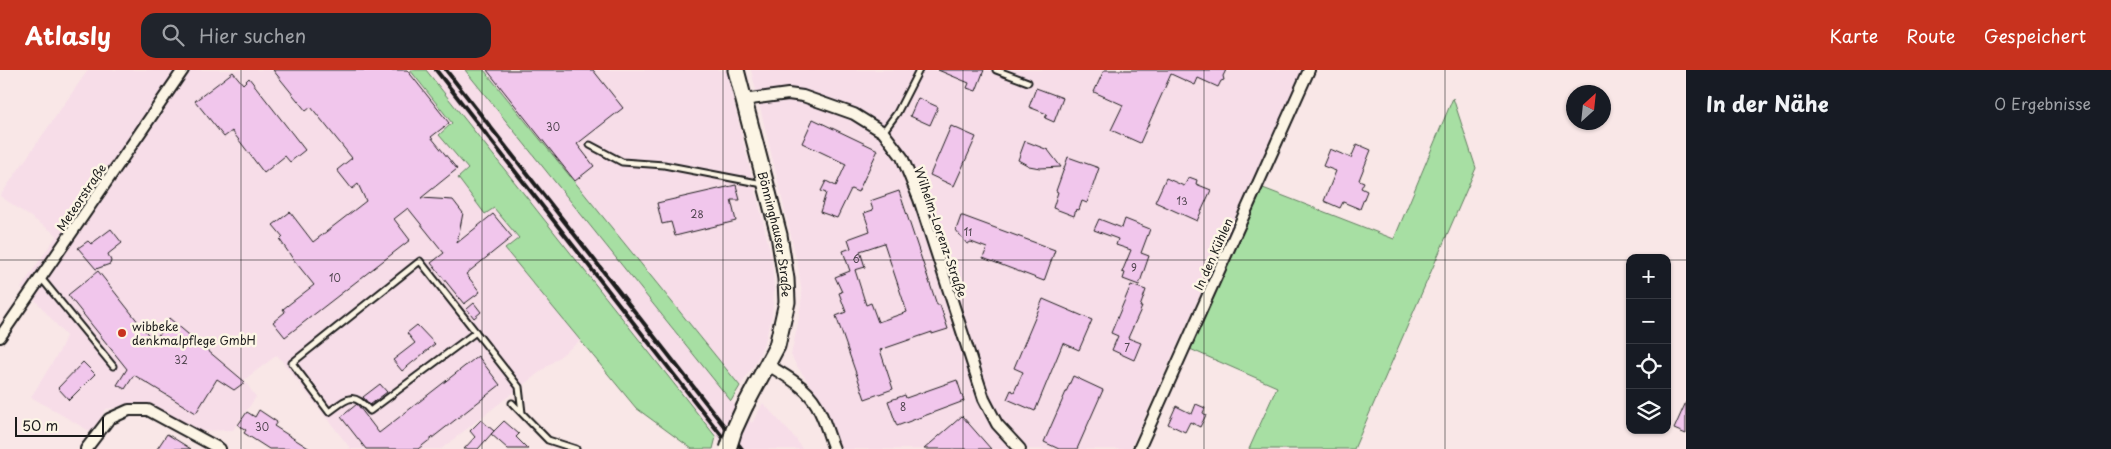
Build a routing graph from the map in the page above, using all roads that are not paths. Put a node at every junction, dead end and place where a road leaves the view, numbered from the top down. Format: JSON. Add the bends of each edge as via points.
{"nodes":[{"id":1,"x":183,"y":70,"type":"edge"},
{"id":2,"x":736,"y":70,"type":"edge"},
{"id":3,"x":919,"y":70,"type":"edge"},
{"id":4,"x":996,"y":70,"type":"edge"},
{"id":5,"x":1309,"y":70,"type":"edge"},
{"id":6,"x":1028,"y":82,"type":"dead end"},
{"id":7,"x":743,"y":100,"type":"junction"},
{"id":8,"x":883,"y":132,"type":"junction"},
{"id":9,"x":590,"y":145,"type":"dead end"},
{"id":10,"x":766,"y":185,"type":"junction"},
{"id":11,"x":41,"y":278,"type":"junction"},
{"id":12,"x":476,"y":332,"type":"junction"},
{"id":13,"x":0,"y":336,"type":"edge"},
{"id":14,"x":768,"y":365,"type":"junction"},
{"id":15,"x":113,"y":366,"type":"dead end"},
{"id":16,"x":512,"y":403,"type":"dead end"},
{"id":17,"x":522,"y":413,"type":"junction"},
{"id":18,"x":86,"y":449,"type":"edge"},
{"id":19,"x":220,"y":449,"type":"edge"},
{"id":20,"x":576,"y":449,"type":"edge"},
{"id":21,"x":728,"y":449,"type":"edge"},
{"id":22,"x":834,"y":449,"type":"edge"},
{"id":23,"x":1020,"y":449,"type":"edge"},
{"id":24,"x":1140,"y":449,"type":"edge"}],
"edges":[{"from":1,"to":11,"type":"street","name":"Meteorstraße"},
{"from":2,"to":7,"type":"main road","name":"Bönninghauser Straße"},
{"from":3,"to":8,"type":"lane"},
{"from":4,"to":6,"type":"lane"},
{"from":5,"to":24,"type":"street","name":"In den Kühlen"},
{"from":7,"to":8,"type":"street","name":"Wilhelm-Lorenz-Straße","via":[[788,94],[803,96],[854,114]]},
{"from":7,"to":10,"type":"main road","name":"Bönninghauser Straße"},
{"from":8,"to":23,"type":"street","name":"Wilhelm-Lorenz-Straße","via":[[902,157],[919,200],[984,399],[997,424]]},
{"from":9,"to":10,"type":"lane","via":[[622,162],[664,164]]},
{"from":10,"to":14,"type":"main road","name":"Bönninghauser Straße","via":[[786,279],[783,323]]},
{"from":11,"to":13,"type":"street","name":"Meteorstraße"},
{"from":11,"to":15,"type":"lane"},
{"from":12,"to":12,"type":"lane","via":[[420,260],[292,363],[329,412],[347,398],[361,400],[370,411]]},
{"from":12,"to":17,"type":"lane","via":[[519,387]]},
{"from":14,"to":21,"type":"main road","name":"Bönninghauser Straße","bridge":true,"via":[[745,406]]},
{"from":14,"to":22,"type":"street","via":[[809,393],[820,410]]},
{"from":16,"to":17,"type":"lane"},
{"from":17,"to":20,"type":"lane","via":[[548,440]]},
{"from":18,"to":19,"type":"street","via":[[108,419],[129,410],[148,410]]}]}
